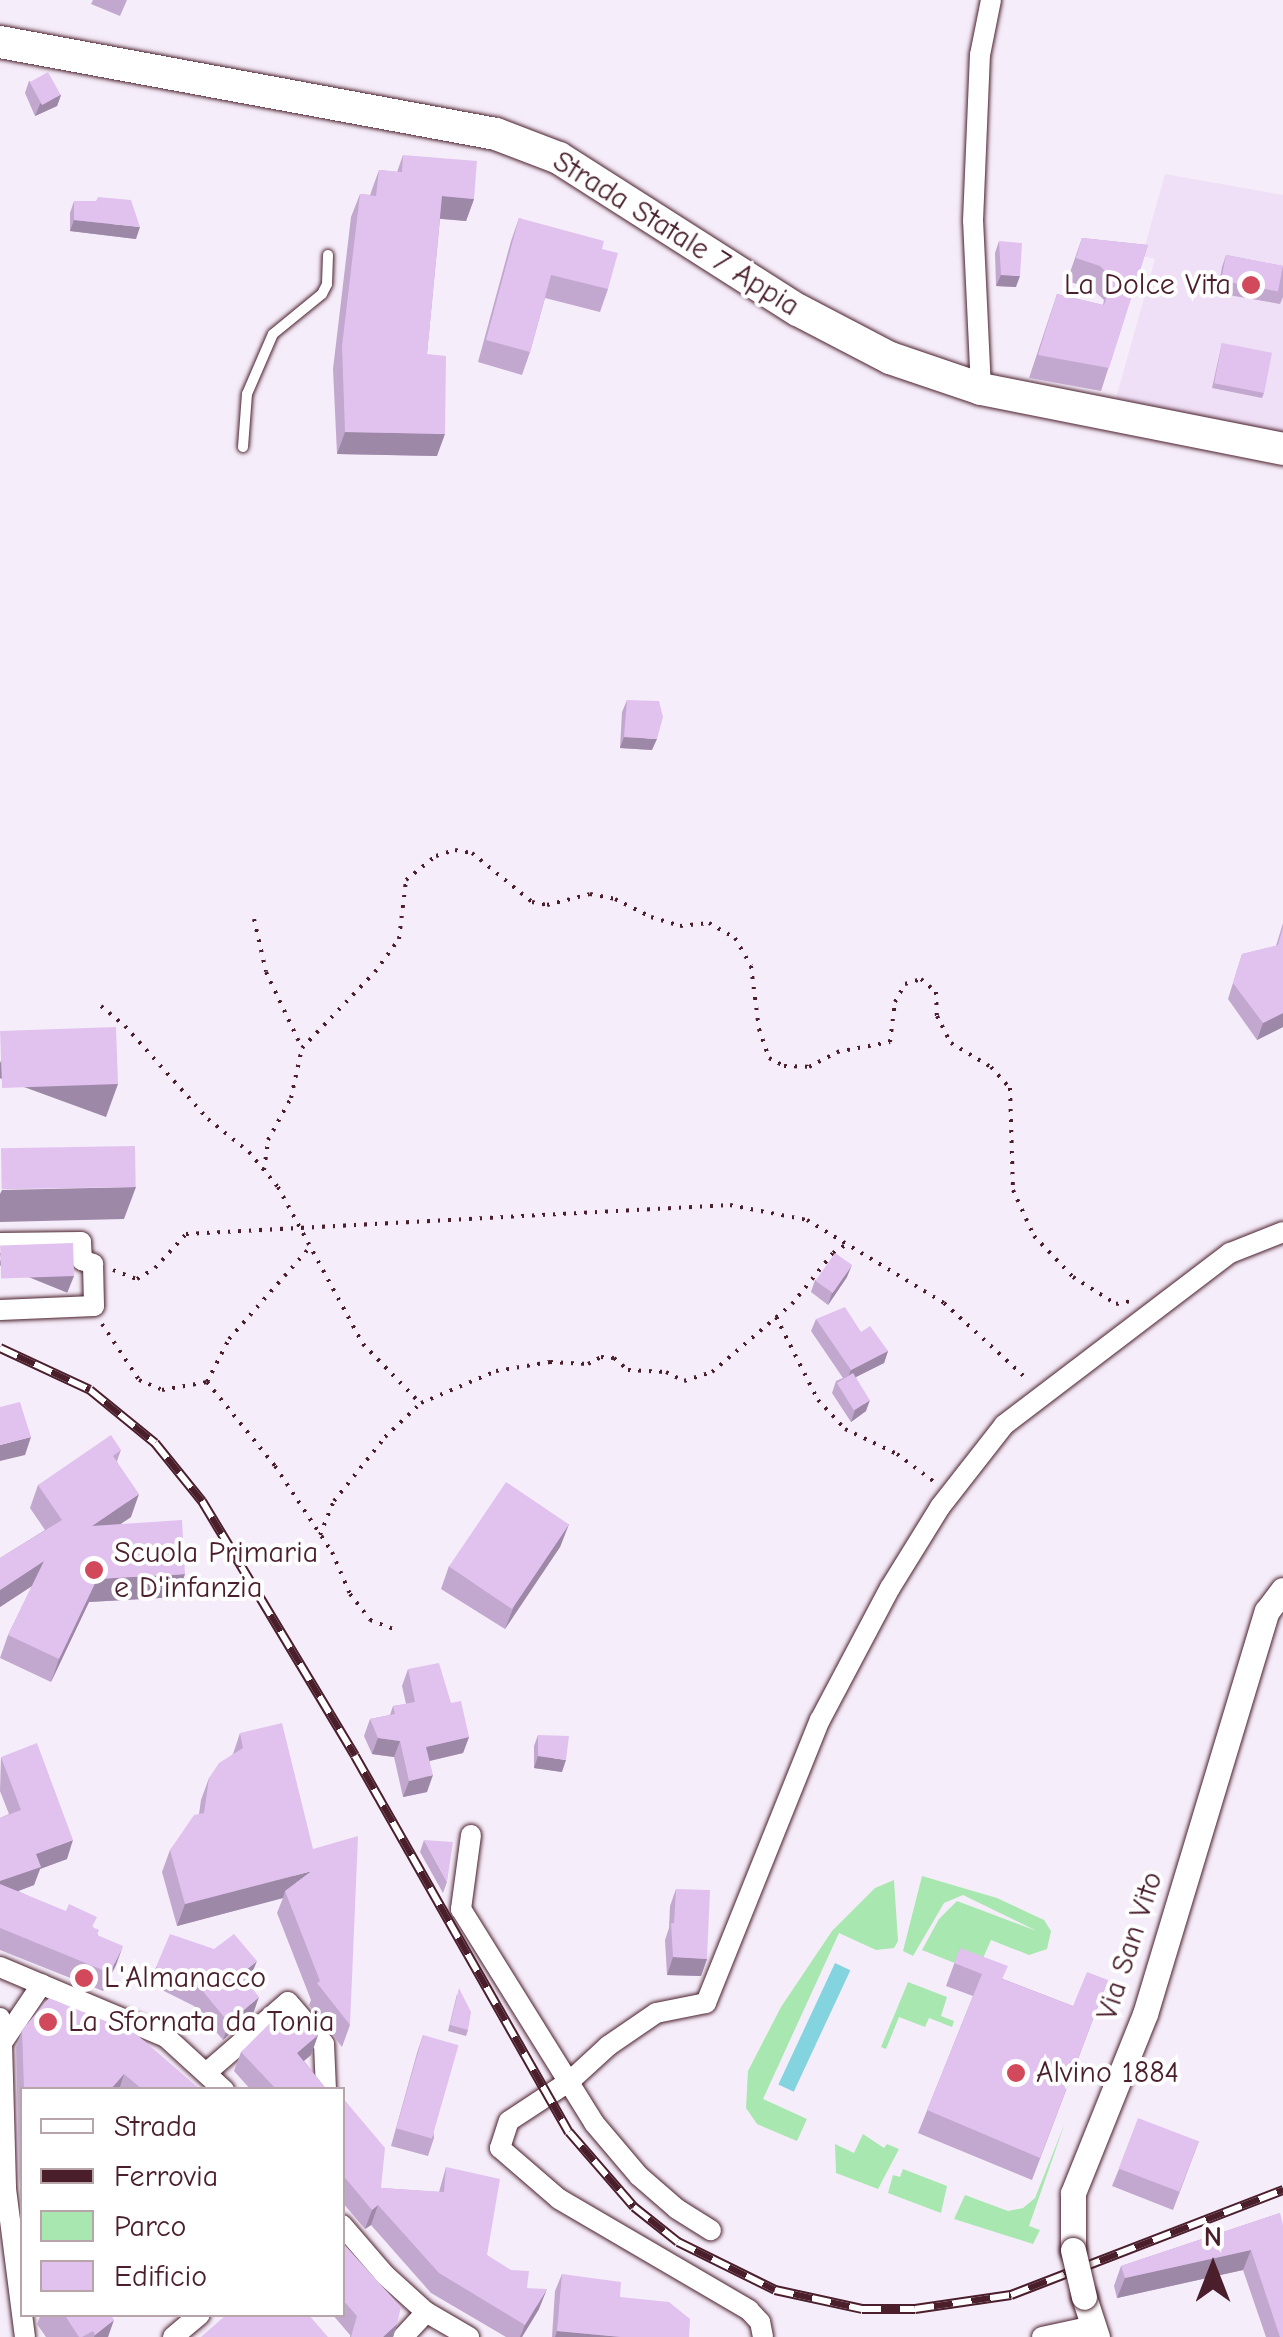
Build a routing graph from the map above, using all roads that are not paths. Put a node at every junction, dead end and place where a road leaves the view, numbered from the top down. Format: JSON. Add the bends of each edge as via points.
{"nodes":[{"id":1,"x":991,"y":0,"type":"edge"},
{"id":2,"x":0,"y":42,"type":"edge"},
{"id":3,"x":328,"y":254,"type":"dead end"},
{"id":4,"x":982,"y":389,"type":"junction"},
{"id":5,"x":243,"y":448,"type":"dead end"},
{"id":6,"x":1283,"y":450,"type":"edge"},
{"id":7,"x":1283,"y":1232,"type":"edge"},
{"id":8,"x":0,"y":1243,"type":"edge"},
{"id":9,"x":0,"y":1310,"type":"edge"},
{"id":10,"x":1283,"y":1590,"type":"edge"},
{"id":11,"x":471,"y":1835,"type":"dead end"},
{"id":12,"x":0,"y":1967,"type":"edge"},
{"id":13,"x":42,"y":1984,"type":"junction"},
{"id":14,"x":0,"y":2018,"type":"edge"},
{"id":15,"x":2,"y":2043,"type":"edge"},
{"id":16,"x":206,"y":2073,"type":"junction"},
{"id":17,"x":570,"y":2081,"type":"junction"},
{"id":18,"x":221,"y":2087,"type":"edge"},
{"id":19,"x":326,"y":2087,"type":"edge"},
{"id":20,"x":3,"y":2189,"type":"edge"},
{"id":21,"x":345,"y":2228,"type":"edge"},
{"id":22,"x":711,"y":2230,"type":"dead end"},
{"id":23,"x":0,"y":2295,"type":"edge"},
{"id":24,"x":20,"y":2307,"type":"edge"},
{"id":25,"x":196,"y":2317,"type":"edge"},
{"id":26,"x":414,"y":2328,"type":"edge"},
{"id":27,"x":1095,"y":2331,"type":"edge"},
{"id":28,"x":173,"y":2337,"type":"edge"},
{"id":29,"x":468,"y":2337,"type":"edge"},
{"id":30,"x":763,"y":2337,"type":"edge"},
{"id":31,"x":1042,"y":2337,"type":"edge"}],
"edges":[{"from":1,"to":4,"type":"street","via":[[980,55],[973,220]]},
{"from":2,"to":4,"type":"main road","name":"Strada Statale 7 Appia","via":[[496,134],[559,158],[813,318],[890,358]]},
{"from":3,"to":5,"type":"lane","via":[[322,294],[272,334],[247,394]]},
{"from":4,"to":6,"type":"main road","name":"Strada Statale 7 Appia"},
{"from":7,"to":17,"type":"street","via":[[1230,1252],[1004,1424],[890,1588],[820,1720],[706,2003],[656,2013]]},
{"from":8,"to":9,"type":"street","via":[[81,1242],[82,1260],[93,1264],[94,1306]]},
{"from":10,"to":27,"type":"street","name":"Via San Vito","bridge":true,"via":[[1267,1611],[1145,2014],[1074,2193],[1073,2250]]},
{"from":11,"to":17,"type":"street","via":[[461,1910]]},
{"from":12,"to":13,"type":"street"},
{"from":13,"to":15,"type":"street"},
{"from":13,"to":16,"type":"street","via":[[166,2036]]},
{"from":14,"to":15,"type":"street"},
{"from":15,"to":20,"type":"street"},
{"from":16,"to":18,"type":"street"},
{"from":16,"to":19,"type":"street","via":[[288,2002],[324,2044]]},
{"from":17,"to":22,"type":"street","via":[[594,2123],[639,2176]]},
{"from":17,"to":30,"type":"street","via":[[509,2121],[500,2148],[559,2198],[749,2310]]},
{"from":20,"to":24,"type":"street"},
{"from":21,"to":26,"type":"street","via":[[386,2275]]},
{"from":23,"to":24,"type":"street"},
{"from":25,"to":28,"type":"street"},
{"from":26,"to":29,"type":"street"},
{"from":27,"to":31,"type":"street"}]}
